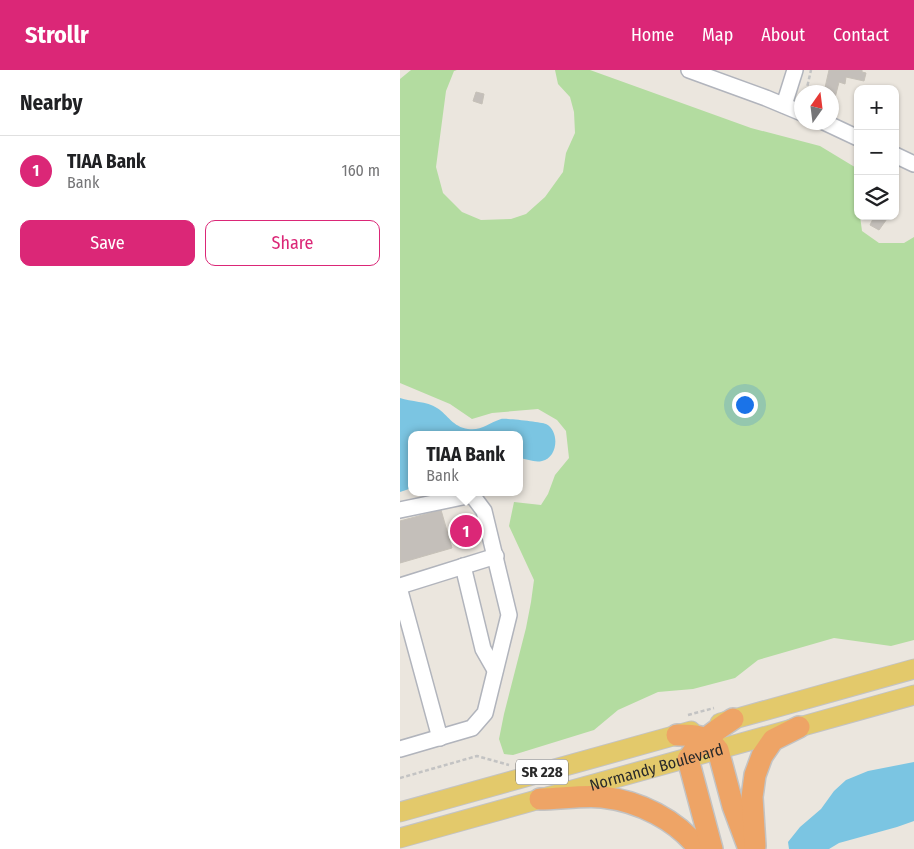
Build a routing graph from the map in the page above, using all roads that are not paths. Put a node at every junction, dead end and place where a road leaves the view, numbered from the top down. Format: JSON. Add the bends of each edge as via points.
{"nodes":[{"id":1,"x":690,"y":70,"type":"edge"},
{"id":2,"x":795,"y":70,"type":"edge"},
{"id":3,"x":784,"y":106,"type":"junction"},
{"id":4,"x":794,"y":110,"type":"edge"},
{"id":5,"x":839,"y":129,"type":"edge"},
{"id":6,"x":854,"y":136,"type":"edge"},
{"id":7,"x":899,"y":157,"type":"edge"},
{"id":8,"x":914,"y":164,"type":"edge"},
{"id":9,"x":467,"y":496,"type":"edge"},
{"id":10,"x":473,"y":496,"type":"edge"},
{"id":11,"x":400,"y":510,"type":"edge"},
{"id":12,"x":496,"y":556,"type":"junction"},
{"id":13,"x":463,"y":566,"type":"junction"},
{"id":14,"x":400,"y":586,"type":"edge"},
{"id":15,"x":400,"y":591,"type":"edge"},
{"id":16,"x":914,"y":669,"type":"edge"},
{"id":17,"x":495,"y":670,"type":"junction"},
{"id":18,"x":914,"y":695,"type":"edge"},
{"id":19,"x":726,"y":713,"type":"junction"},
{"id":20,"x":679,"y":726,"type":"junction"},
{"id":21,"x":799,"y":727,"type":"junction"},
{"id":22,"x":440,"y":738,"type":"junction"},
{"id":23,"x":712,"y":744,"type":"junction"},
{"id":24,"x":400,"y":749,"type":"edge"},
{"id":25,"x":688,"y":759,"type":"junction"},
{"id":26,"x":540,"y":800,"type":"junction"},
{"id":27,"x":404,"y":811,"type":"edge"},
{"id":28,"x":407,"y":836,"type":"edge"},
{"id":29,"x":699,"y":849,"type":"edge"},
{"id":30,"x":712,"y":849,"type":"edge"},
{"id":31,"x":749,"y":849,"type":"edge"},
{"id":32,"x":756,"y":849,"type":"edge"}],
"edges":[{"from":1,"to":3,"type":"street"},
{"from":2,"to":3,"type":"street"},
{"from":3,"to":4,"type":"street"},
{"from":5,"to":6,"type":"street"},
{"from":7,"to":8,"type":"street"},
{"from":9,"to":11,"type":"street"},
{"from":10,"to":12,"type":"street","via":[[484,511]]},
{"from":12,"to":13,"type":"street"},
{"from":12,"to":17,"type":"street","via":[[509,615]]},
{"from":13,"to":14,"type":"street"},
{"from":13,"to":17,"type":"street","via":[[483,649]]},
{"from":15,"to":22,"type":"street"},
{"from":16,"to":19,"type":"main road","name":"Normandy Boulevard","number":"SR 228"},
{"from":17,"to":22,"type":"street","via":[[485,713],[472,728]]},
{"from":18,"to":21,"type":"main road","name":"Normandy Boulevard"},
{"from":19,"to":20,"type":"main road","name":"Normandy Boulevard","number":"SR 228"},
{"from":19,"to":23,"type":"highway"},
{"from":20,"to":23,"type":"highway"},
{"from":20,"to":27,"type":"main road","name":"Normandy Boulevard","number":"SR 228"},
{"from":21,"to":23,"type":"main road","name":"Normandy Boulevard"},
{"from":21,"to":32,"type":"highway","via":[[773,740],[755,775],[752,797]]},
{"from":22,"to":24,"type":"street"},
{"from":23,"to":25,"type":"highway","via":[[696,746]]},
{"from":23,"to":31,"type":"highway"},
{"from":25,"to":26,"type":"main road","name":"Normandy Boulevard","number":"SR 228"},
{"from":25,"to":30,"type":"highway"},
{"from":26,"to":28,"type":"main road","name":"Normandy Boulevard","number":"SR 228"},
{"from":26,"to":29,"type":"highway","via":[[602,797],[639,806],[674,824]]},
{"from":27,"to":28,"type":"main road"}]}
